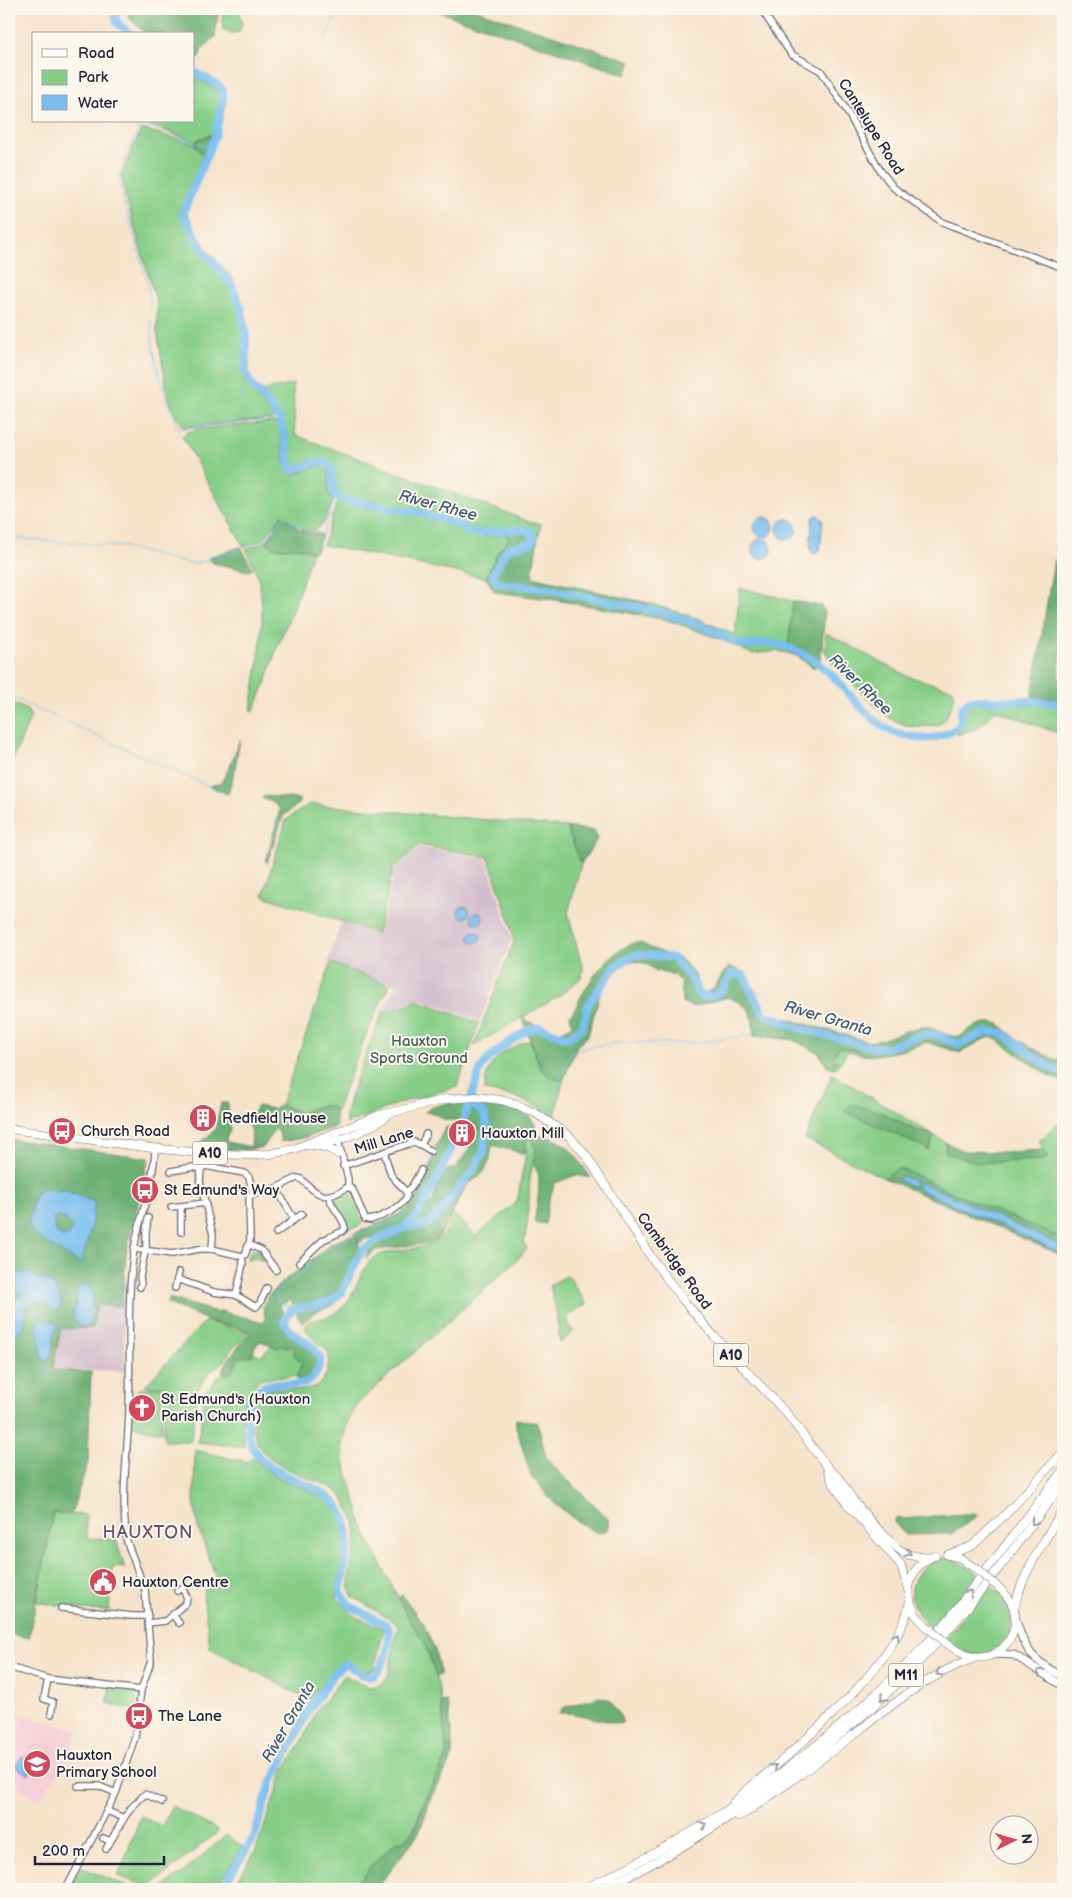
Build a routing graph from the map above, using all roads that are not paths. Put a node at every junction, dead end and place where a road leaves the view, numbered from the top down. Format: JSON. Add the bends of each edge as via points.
{"nodes":[{"id":1,"x":762,"y":9,"type":"edge"},
{"id":2,"x":1063,"y":268,"type":"edge"},
{"id":3,"x":9,"y":1129,"type":"edge"},
{"id":4,"x":426,"y":1134,"type":"dead end"},
{"id":5,"x":334,"y":1137,"type":"junction"},
{"id":6,"x":305,"y":1145,"type":"junction"},
{"id":7,"x":421,"y":1145,"type":"junction"},
{"id":8,"x":318,"y":1146,"type":"junction"},
{"id":9,"x":155,"y":1149,"type":"junction"},
{"id":10,"x":431,"y":1151,"type":"dead end"},
{"id":11,"x":384,"y":1152,"type":"junction"},
{"id":12,"x":339,"y":1155,"type":"junction"},
{"id":13,"x":343,"y":1166,"type":"junction"},
{"id":14,"x":201,"y":1169,"type":"junction"},
{"id":15,"x":420,"y":1170,"type":"dead end"},
{"id":16,"x":171,"y":1171,"type":"dead end"},
{"id":17,"x":348,"y":1187,"type":"junction"},
{"id":18,"x":276,"y":1188,"type":"junction"},
{"id":19,"x":406,"y":1192,"type":"junction"},
{"id":20,"x":253,"y":1194,"type":"junction"},
{"id":21,"x":329,"y":1196,"type":"junction"},
{"id":22,"x":206,"y":1204,"type":"junction"},
{"id":23,"x":171,"y":1207,"type":"dead end"},
{"id":24,"x":181,"y":1207,"type":"junction"},
{"id":25,"x":302,"y":1214,"type":"dead end"},
{"id":26,"x":148,"y":1218,"type":"dead end"},
{"id":27,"x":294,"y":1219,"type":"junction"},
{"id":28,"x":181,"y":1232,"type":"dead end"},
{"id":29,"x":276,"y":1233,"type":"dead end"},
{"id":30,"x":250,"y":1245,"type":"junction"},
{"id":31,"x":134,"y":1248,"type":"junction"},
{"id":32,"x":212,"y":1249,"type":"junction"},
{"id":33,"x":146,"y":1252,"type":"junction"},
{"id":34,"x":242,"y":1256,"type":"junction"},
{"id":35,"x":298,"y":1263,"type":"dead end"},
{"id":36,"x":276,"y":1270,"type":"dead end"},
{"id":37,"x":179,"y":1272,"type":"dead end"},
{"id":38,"x":177,"y":1279,"type":"junction"},
{"id":39,"x":140,"y":1287,"type":"dead end"},
{"id":40,"x":175,"y":1288,"type":"dead end"},
{"id":41,"x":267,"y":1288,"type":"dead end"},
{"id":42,"x":236,"y":1295,"type":"junction"},
{"id":43,"x":1063,"y":1452,"type":"edge"},
{"id":44,"x":828,"y":1468,"type":"junction"},
{"id":45,"x":1063,"y":1470,"type":"edge"},
{"id":46,"x":1063,"y":1483,"type":"edge"},
{"id":47,"x":1063,"y":1509,"type":"edge"},
{"id":48,"x":947,"y":1555,"type":"junction"},
{"id":49,"x":935,"y":1556,"type":"junction"},
{"id":50,"x":177,"y":1591,"type":"dead end"},
{"id":51,"x":909,"y":1596,"type":"junction"},
{"id":52,"x":62,"y":1608,"type":"dead end"},
{"id":53,"x":1014,"y":1610,"type":"junction"},
{"id":54,"x":172,"y":1615,"type":"junction"},
{"id":55,"x":148,"y":1619,"type":"junction"},
{"id":56,"x":1016,"y":1619,"type":"junction"},
{"id":57,"x":179,"y":1623,"type":"dead end"},
{"id":58,"x":994,"y":1654,"type":"junction"},
{"id":59,"x":974,"y":1658,"type":"junction"},
{"id":60,"x":9,"y":1667,"type":"edge"},
{"id":61,"x":1063,"y":1677,"type":"edge"},
{"id":62,"x":48,"y":1679,"type":"junction"},
{"id":63,"x":1063,"y":1686,"type":"edge"},
{"id":64,"x":141,"y":1690,"type":"junction"},
{"id":65,"x":44,"y":1699,"type":"junction"},
{"id":66,"x":38,"y":1702,"type":"dead end"},
{"id":67,"x":51,"y":1714,"type":"dead end"},
{"id":68,"x":78,"y":1786,"type":"dead end"},
{"id":69,"x":116,"y":1792,"type":"junction"},
{"id":70,"x":162,"y":1802,"type":"dead end"},
{"id":71,"x":107,"y":1811,"type":"junction"},
{"id":72,"x":725,"y":1812,"type":"junction"},
{"id":73,"x":124,"y":1818,"type":"junction"},
{"id":74,"x":712,"y":1829,"type":"junction"},
{"id":75,"x":103,"y":1838,"type":"dead end"},
{"id":76,"x":110,"y":1841,"type":"junction"},
{"id":77,"x":106,"y":1849,"type":"dead end"},
{"id":78,"x":66,"y":1889,"type":"edge"},
{"id":79,"x":583,"y":1889,"type":"edge"},
{"id":80,"x":601,"y":1889,"type":"edge"}],
"edges":[{"from":1,"to":2,"type":"street","name":"Cantelupe Road","via":[[791,54],[821,70],[894,188],[942,222]]},
{"from":3,"to":9,"type":"highway","number":"A10"},
{"from":4,"to":7,"type":"street","name":"Mill Lane"},
{"from":5,"to":6,"type":"highway","number":"A10","via":[[310,1141]]},
{"from":5,"to":8,"type":"highway","number":"A10"},
{"from":5,"to":12,"type":"street"},
{"from":5,"to":44,"type":"highway","name":"Cambridge Road","number":"A10","via":[[379,1122],[389,1114],[435,1101],[466,1097],[512,1103],[559,1128],[595,1168],[653,1260],[683,1300],[787,1414]]},
{"from":6,"to":8,"type":"highway","number":"A10"},
{"from":6,"to":9,"type":"highway","number":"A10","via":[[283,1152],[255,1155]]},
{"from":7,"to":10,"type":"street"},
{"from":7,"to":11,"type":"street","name":"Mill Lane","via":[[414,1142]]},
{"from":8,"to":12,"type":"highway"},
{"from":9,"to":31,"type":"street"},
{"from":11,"to":13,"type":"street","name":"Mill Lane"},
{"from":11,"to":19,"type":"street","via":[[391,1175]]},
{"from":12,"to":13,"type":"street"},
{"from":13,"to":17,"type":"street"},
{"from":14,"to":16,"type":"street","via":[[193,1167]]},
{"from":14,"to":20,"type":"street","via":[[205,1166],[244,1173],[249,1177]]},
{"from":14,"to":22,"type":"street","via":[[200,1182]]},
{"from":15,"to":19,"type":"street"},
{"from":17,"to":19,"type":"street","via":[[354,1190],[365,1219],[370,1220],[401,1204]]},
{"from":17,"to":21,"type":"street"},
{"from":18,"to":20,"type":"street"},
{"from":18,"to":21,"type":"street","via":[[297,1178],[317,1194]]},
{"from":18,"to":27,"type":"street"},
{"from":20,"to":30,"type":"street","via":[[248,1201]]},
{"from":21,"to":35,"type":"street","via":[[345,1228],[324,1240]]},
{"from":22,"to":24,"type":"street"},
{"from":22,"to":32,"type":"street","via":[[213,1235]]},
{"from":23,"to":24,"type":"street"},
{"from":24,"to":28,"type":"street"},
{"from":25,"to":27,"type":"street"},
{"from":26,"to":33,"type":"street"},
{"from":27,"to":29,"type":"street"},
{"from":30,"to":34,"type":"street","via":[[246,1255]]},
{"from":30,"to":36,"type":"street","via":[[261,1250]]},
{"from":31,"to":33,"type":"street"},
{"from":31,"to":55,"type":"street","via":[[129,1302],[125,1534],[144,1590]]},
{"from":32,"to":33,"type":"street","via":[[172,1254]]},
{"from":32,"to":34,"type":"street"},
{"from":33,"to":39,"type":"street"},
{"from":34,"to":42,"type":"street"},
{"from":37,"to":38,"type":"street"},
{"from":38,"to":40,"type":"street"},
{"from":38,"to":42,"type":"street","via":[[214,1292]]},
{"from":41,"to":42,"type":"street","via":[[256,1307]]},
{"from":43,"to":48,"type":"highway","via":[[1008,1513],[972,1546]]},
{"from":44,"to":49,"type":"highway","name":"Cambridge Road","number":"A10","one_way":true,"via":[[863,1513],[896,1547],[911,1556]]},
{"from":44,"to":51,"type":"highway","name":"Cambridge Road","number":"A10","via":[[832,1481],[847,1504],[901,1565]]},
{"from":72,"to":45,"type":"highway","number":"M11","one_way":true,"via":[[842,1725],[914,1656],[944,1624]]},
{"from":46,"to":74,"type":"highway","number":"M11","one_way":true,"via":[[956,1622],[886,1695],[782,1780]]},
{"from":47,"to":53,"type":"highway","via":[[1023,1582]]},
{"from":48,"to":49,"type":"highway"},
{"from":48,"to":53,"type":"highway","bridge":true,"via":[[960,1558],[998,1587]]},
{"from":49,"to":51,"type":"highway","via":[[914,1572]]},
{"from":50,"to":54,"type":"street","via":[[182,1588],[187,1596],[186,1603]]},
{"from":51,"to":59,"type":"highway","bridge":true,"via":[[914,1614],[928,1628],[958,1652]]},
{"from":72,"to":51,"type":"highway","number":"M11","one_way":true,"via":[[826,1720],[868,1675],[893,1642],[906,1617]]},
{"from":52,"to":55,"type":"street"},
{"from":53,"to":56,"type":"highway"},
{"from":54,"to":55,"type":"street","via":[[165,1621]]},
{"from":54,"to":57,"type":"street"},
{"from":55,"to":64,"type":"street","via":[[151,1655]]},
{"from":56,"to":58,"type":"highway","via":[[1010,1639]]},
{"from":56,"to":61,"type":"main road","via":[[1028,1652]]},
{"from":58,"to":59,"type":"highway"},
{"from":63,"to":58,"type":"main road","one_way":true,"via":[[1014,1656]]},
{"from":59,"to":74,"type":"highway","number":"M11","one_way":true,"via":[[953,1665],[919,1686],[782,1788],[747,1812]]},
{"from":60,"to":62,"type":"street"},
{"from":62,"to":64,"type":"street"},
{"from":62,"to":65,"type":"street"},
{"from":64,"to":69,"type":"street","via":[[135,1737]]},
{"from":65,"to":66,"type":"street"},
{"from":65,"to":67,"type":"street","via":[[53,1702]]},
{"from":68,"to":69,"type":"street","via":[[99,1786]]},
{"from":69,"to":71,"type":"street"},
{"from":70,"to":73,"type":"street","via":[[145,1794]]},
{"from":71,"to":73,"type":"street"},
{"from":71,"to":78,"type":"street"},
{"from":79,"to":72,"type":"highway","number":"M11","one_way":true,"via":[[670,1846]]},
{"from":73,"to":76,"type":"street"},
{"from":74,"to":80,"type":"highway","number":"M11"},
{"from":75,"to":76,"type":"street"},
{"from":76,"to":77,"type":"street"}]}
